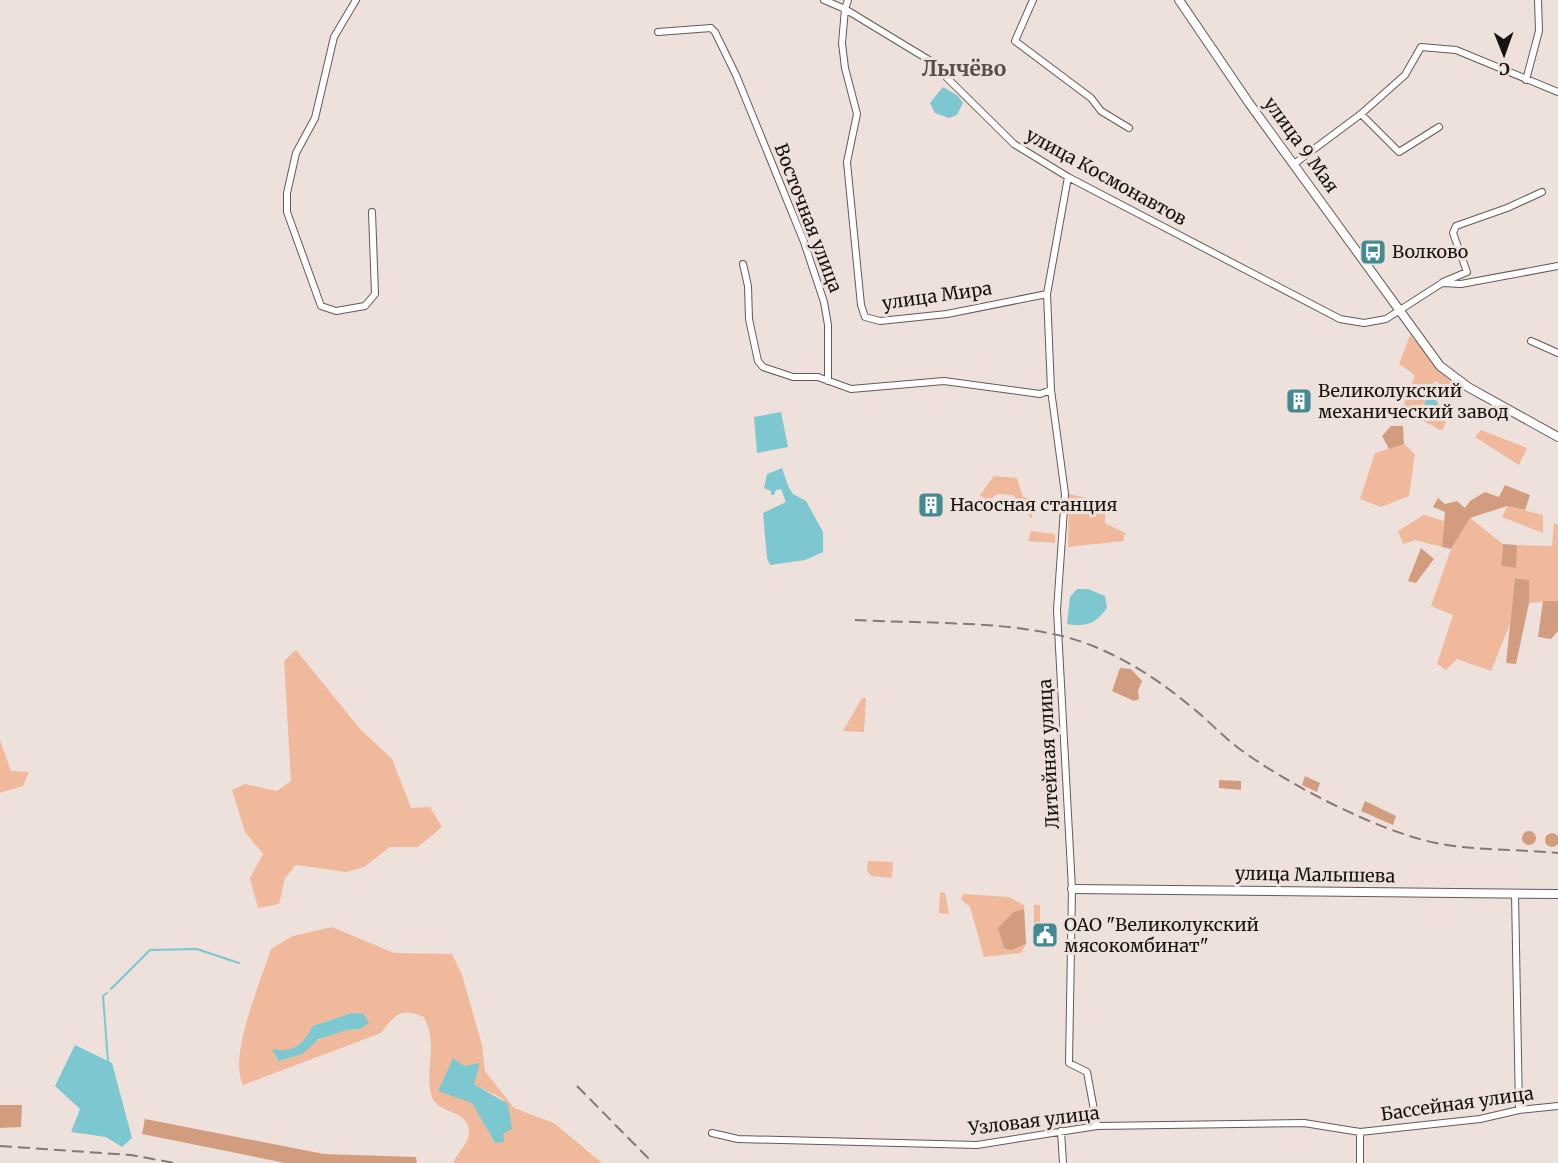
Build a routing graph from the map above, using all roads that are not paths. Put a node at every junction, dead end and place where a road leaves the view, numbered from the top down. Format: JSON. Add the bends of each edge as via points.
{"nodes":[{"id":1,"x":356,"y":0,"type":"edge"},
{"id":2,"x":824,"y":0,"type":"edge"},
{"id":3,"x":848,"y":0,"type":"edge"},
{"id":4,"x":1033,"y":0,"type":"edge"},
{"id":5,"x":1179,"y":0,"type":"edge"},
{"id":6,"x":1538,"y":0,"type":"edge"},
{"id":7,"x":844,"y":9,"type":"junction"},
{"id":8,"x":658,"y":32,"type":"dead end"},
{"id":9,"x":1526,"y":80,"type":"junction"},
{"id":10,"x":1558,"y":92,"type":"edge"},
{"id":11,"x":1361,"y":114,"type":"junction"},
{"id":12,"x":1439,"y":127,"type":"dead end"},
{"id":13,"x":1129,"y":128,"type":"dead end"},
{"id":14,"x":1294,"y":164,"type":"junction"},
{"id":15,"x":1068,"y":177,"type":"junction"},
{"id":16,"x":1542,"y":192,"type":"dead end"},
{"id":17,"x":372,"y":212,"type":"dead end"},
{"id":18,"x":743,"y":264,"type":"dead end"},
{"id":19,"x":1558,"y":266,"type":"edge"},
{"id":20,"x":1442,"y":282,"type":"junction"},
{"id":21,"x":1047,"y":294,"type":"junction"},
{"id":22,"x":1399,"y":310,"type":"junction"},
{"id":23,"x":1531,"y":341,"type":"dead end"},
{"id":24,"x":1558,"y":353,"type":"edge"},
{"id":25,"x":828,"y":381,"type":"junction"},
{"id":26,"x":1051,"y":390,"type":"junction"},
{"id":27,"x":1558,"y":437,"type":"edge"},
{"id":28,"x":1071,"y":889,"type":"junction"},
{"id":29,"x":1515,"y":893,"type":"junction"},
{"id":30,"x":1558,"y":894,"type":"edge"},
{"id":31,"x":1558,"y":1106,"type":"edge"},
{"id":32,"x":1519,"y":1110,"type":"junction"},
{"id":33,"x":1097,"y":1126,"type":"junction"},
{"id":34,"x":1061,"y":1131,"type":"junction"},
{"id":35,"x":1360,"y":1132,"type":"junction"},
{"id":36,"x":712,"y":1133,"type":"dead end"},
{"id":37,"x":1063,"y":1163,"type":"edge"},
{"id":38,"x":1360,"y":1163,"type":"edge"}],
"edges":[{"from":1,"to":17,"type":"street","via":[[334,37],[315,118],[296,153],[287,193],[287,212],[321,306],[336,311],[365,306],[375,294]]},
{"from":2,"to":7,"type":"street","name":"улица Космонавтов"},
{"from":3,"to":7,"type":"street","name":"улица Мира"},
{"from":4,"to":13,"type":"street","via":[[1015,41],[1091,98],[1101,111]]},
{"from":5,"to":14,"type":"main road","name":"улица 9 Мая"},
{"from":6,"to":9,"type":"street","via":[[1539,31]]},
{"from":7,"to":15,"type":"street","name":"улица Космонавтов","via":[[929,60],[1014,144]]},
{"from":7,"to":21,"type":"street","name":"улица Мира","via":[[845,68],[857,114],[848,162],[865,317],[880,321],[947,314]]},
{"from":8,"to":25,"type":"street","name":"Восточная улица","via":[[711,28],[736,75],[824,302]]},
{"from":9,"to":10,"type":"street"},
{"from":9,"to":11,"type":"street","via":[[1456,50],[1421,47],[1405,75]]},
{"from":11,"to":12,"type":"street","via":[[1399,152]]},
{"from":11,"to":14,"type":"street"},
{"from":14,"to":22,"type":"main road","name":"улица 9 Мая"},
{"from":15,"to":21,"type":"street","name":"Литейная улица"},
{"from":15,"to":22,"type":"street","name":"улица Космонавтов","via":[[1340,319],[1364,323],[1386,319]]},
{"from":16,"to":20,"type":"street","via":[[1456,226],[1453,233],[1467,272]]},
{"from":18,"to":25,"type":"street","via":[[749,319],[761,366],[793,377]]},
{"from":19,"to":20,"type":"street","via":[[1461,284]]},
{"from":20,"to":22,"type":"street","name":"улица Космонавтов"},
{"from":21,"to":26,"type":"street","name":"Литейная улица"},
{"from":22,"to":27,"type":"main road","name":"улица 9 Мая","via":[[1440,366],[1468,387]]},
{"from":23,"to":24,"type":"street"},
{"from":25,"to":26,"type":"street","via":[[851,389],[944,381],[1040,394]]},
{"from":26,"to":28,"type":"street","name":"Литейная улица","via":[[1065,494],[1057,610]]},
{"from":28,"to":29,"type":"main road","name":"улица Малышева"},
{"from":28,"to":33,"type":"street","name":"Литейная улица","via":[[1069,1063],[1087,1072]]},
{"from":29,"to":30,"type":"main road","name":"улица Малышева"},
{"from":29,"to":32,"type":"street"},
{"from":31,"to":32,"type":"street","name":"Бассейная улица"},
{"from":32,"to":35,"type":"street","name":"Бассейная улица","via":[[1480,1119]]},
{"from":33,"to":34,"type":"street","name":"Узловая улица"},
{"from":33,"to":35,"type":"street","name":"Узловая улица","via":[[1304,1123]]},
{"from":34,"to":36,"type":"street","name":"Узловая улица","via":[[977,1145],[738,1139]]},
{"from":34,"to":37,"type":"street"},
{"from":35,"to":38,"type":"street"}]}
